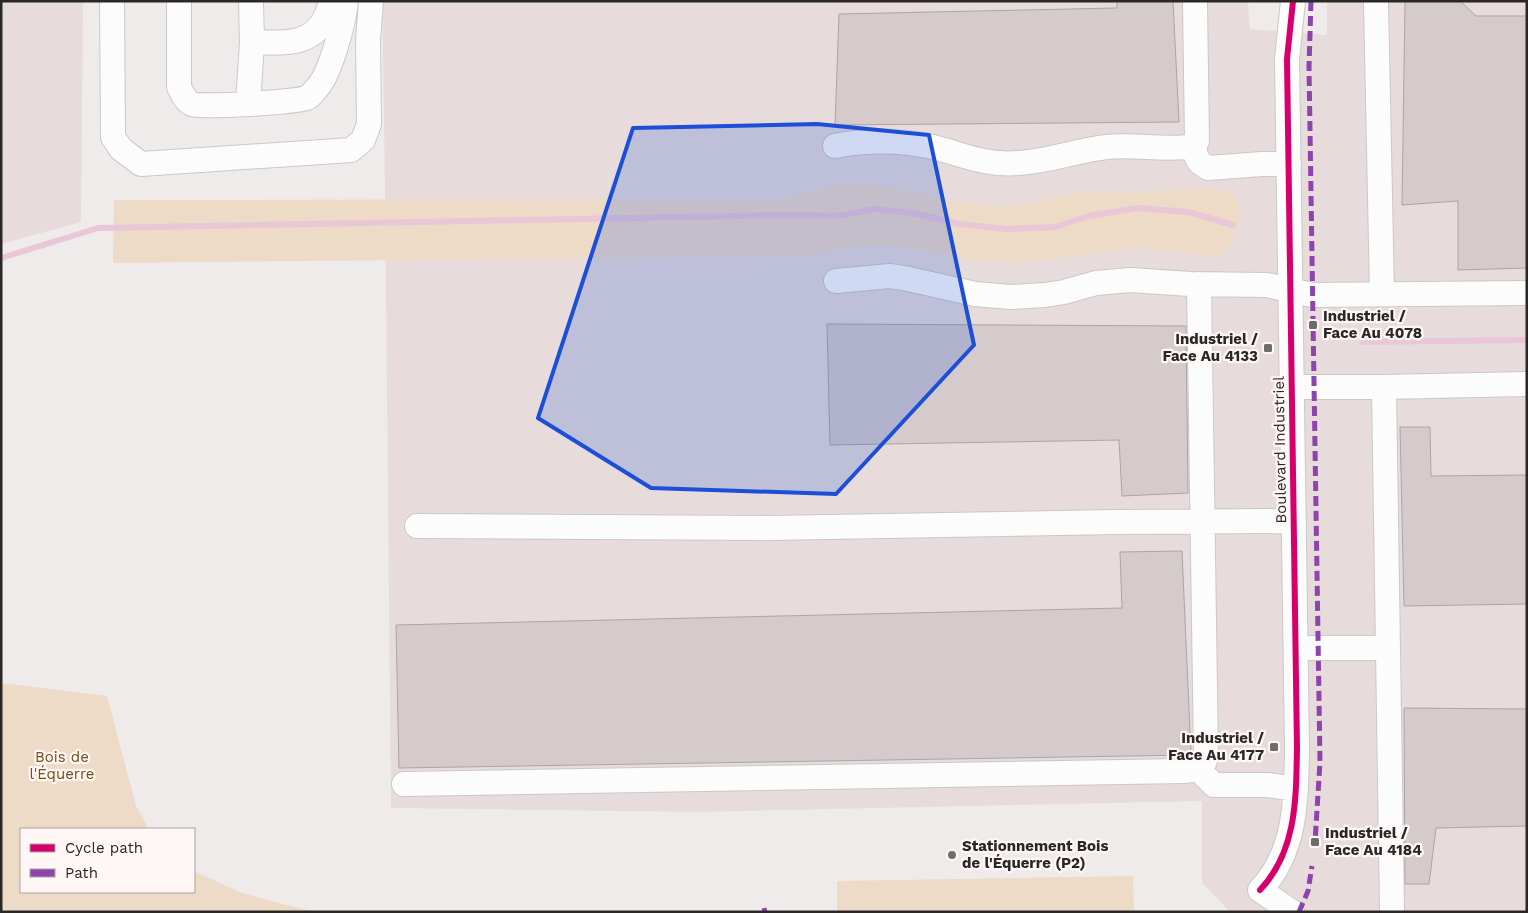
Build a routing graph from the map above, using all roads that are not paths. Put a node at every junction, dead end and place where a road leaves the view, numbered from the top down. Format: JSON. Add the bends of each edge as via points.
{"nodes":[{"id":1,"x":112,"y":1,"type":"edge"},
{"id":2,"x":179,"y":1,"type":"edge"},
{"id":3,"x":251,"y":1,"type":"edge"},
{"id":4,"x":331,"y":1,"type":"edge"},
{"id":5,"x":346,"y":1,"type":"edge"},
{"id":6,"x":371,"y":1,"type":"edge"},
{"id":7,"x":1195,"y":1,"type":"edge"},
{"id":8,"x":1280,"y":1,"type":"edge"},
{"id":9,"x":1293,"y":1,"type":"edge"},
{"id":10,"x":1376,"y":1,"type":"edge"},
{"id":11,"x":252,"y":42,"type":"junction"},
{"id":12,"x":1287,"y":59,"type":"junction"},
{"id":13,"x":248,"y":104,"type":"junction"},
{"id":14,"x":835,"y":146,"type":"dead end"},
{"id":15,"x":1194,"y":146,"type":"junction"},
{"id":16,"x":1289,"y":164,"type":"junction"},
{"id":17,"x":836,"y":281,"type":"dead end"},
{"id":18,"x":1199,"y":284,"type":"junction"},
{"id":19,"x":1291,"y":290,"type":"junction"},
{"id":20,"x":1527,"y":293,"type":"edge"},
{"id":21,"x":1382,"y":294,"type":"junction"},
{"id":22,"x":1527,"y":384,"type":"edge"},
{"id":23,"x":1292,"y":387,"type":"junction"},
{"id":24,"x":1384,"y":387,"type":"junction"},
{"id":25,"x":1294,"y":521,"type":"junction"},
{"id":26,"x":1202,"y":522,"type":"junction"},
{"id":27,"x":417,"y":526,"type":"dead end"},
{"id":28,"x":1296,"y":648,"type":"junction"},
{"id":29,"x":1388,"y":648,"type":"junction"},
{"id":30,"x":1200,"y":768,"type":"junction"},
{"id":31,"x":404,"y":784,"type":"dead end"},
{"id":32,"x":1296,"y":789,"type":"junction"},
{"id":33,"x":1260,"y":890,"type":"junction"},
{"id":34,"x":1272,"y":912,"type":"edge"},
{"id":35,"x":1283,"y":912,"type":"edge"},
{"id":36,"x":1292,"y":912,"type":"edge"},
{"id":37,"x":1392,"y":912,"type":"edge"}],
"edges":[{"from":1,"to":6,"type":"street","via":[[113,136],[122,149],[141,164],[352,150],[363,140],[369,124]]},
{"from":2,"to":13,"type":"street","via":[[179,86],[185,99],[193,105]]},
{"from":3,"to":11,"type":"street"},
{"from":4,"to":11,"type":"street","via":[[315,34],[300,40]]},
{"from":5,"to":13,"type":"street","via":[[340,33],[317,88],[307,98]]},
{"from":7,"to":15,"type":"street","via":[[1197,141]]},
{"from":8,"to":12,"type":"street","name":"Boulevard Industriel"},
{"from":9,"to":12,"type":"street","name":"Boulevard Industriel"},
{"from":10,"to":21,"type":"street"},
{"from":11,"to":13,"type":"street"},
{"from":12,"to":16,"type":"street","name":"Boulevard Industriel"},
{"from":14,"to":15,"type":"street","via":[[896,142],[932,147],[984,162],[1017,164],[1110,147]]},
{"from":15,"to":16,"type":"street","via":[[1199,162],[1208,168]]},
{"from":16,"to":19,"type":"street","name":"Boulevard Industriel"},
{"from":17,"to":18,"type":"street","via":[[890,276],[975,294],[1011,298],[1064,292],[1111,281]]},
{"from":18,"to":19,"type":"street","via":[[1267,285]]},
{"from":18,"to":26,"type":"street"},
{"from":19,"to":21,"type":"street","via":[[1312,295]]},
{"from":19,"to":23,"type":"street","name":"Boulevard Industriel"},
{"from":20,"to":21,"type":"street"},
{"from":22,"to":24,"type":"street"},
{"from":23,"to":24,"type":"street"},
{"from":23,"to":25,"type":"street","name":"Boulevard Industriel"},
{"from":24,"to":29,"type":"street"},
{"from":25,"to":26,"type":"street"},
{"from":25,"to":28,"type":"street","name":"Boulevard Industriel"},
{"from":26,"to":27,"type":"street","via":[[776,528]]},
{"from":26,"to":30,"type":"street","via":[[1206,755]]},
{"from":28,"to":29,"type":"street"},
{"from":28,"to":32,"type":"street","name":"Boulevard Industriel"},
{"from":29,"to":37,"type":"street"},
{"from":30,"to":31,"type":"street","via":[[1184,771]]},
{"from":30,"to":32,"type":"street","via":[[1214,785],[1267,785]]},
{"from":32,"to":33,"type":"street","name":"Boulevard Industriel","via":[[1294,816],[1285,851]]},
{"from":33,"to":34,"type":"street"},
{"from":33,"to":35,"type":"street"},
{"from":33,"to":36,"type":"street"}]}
